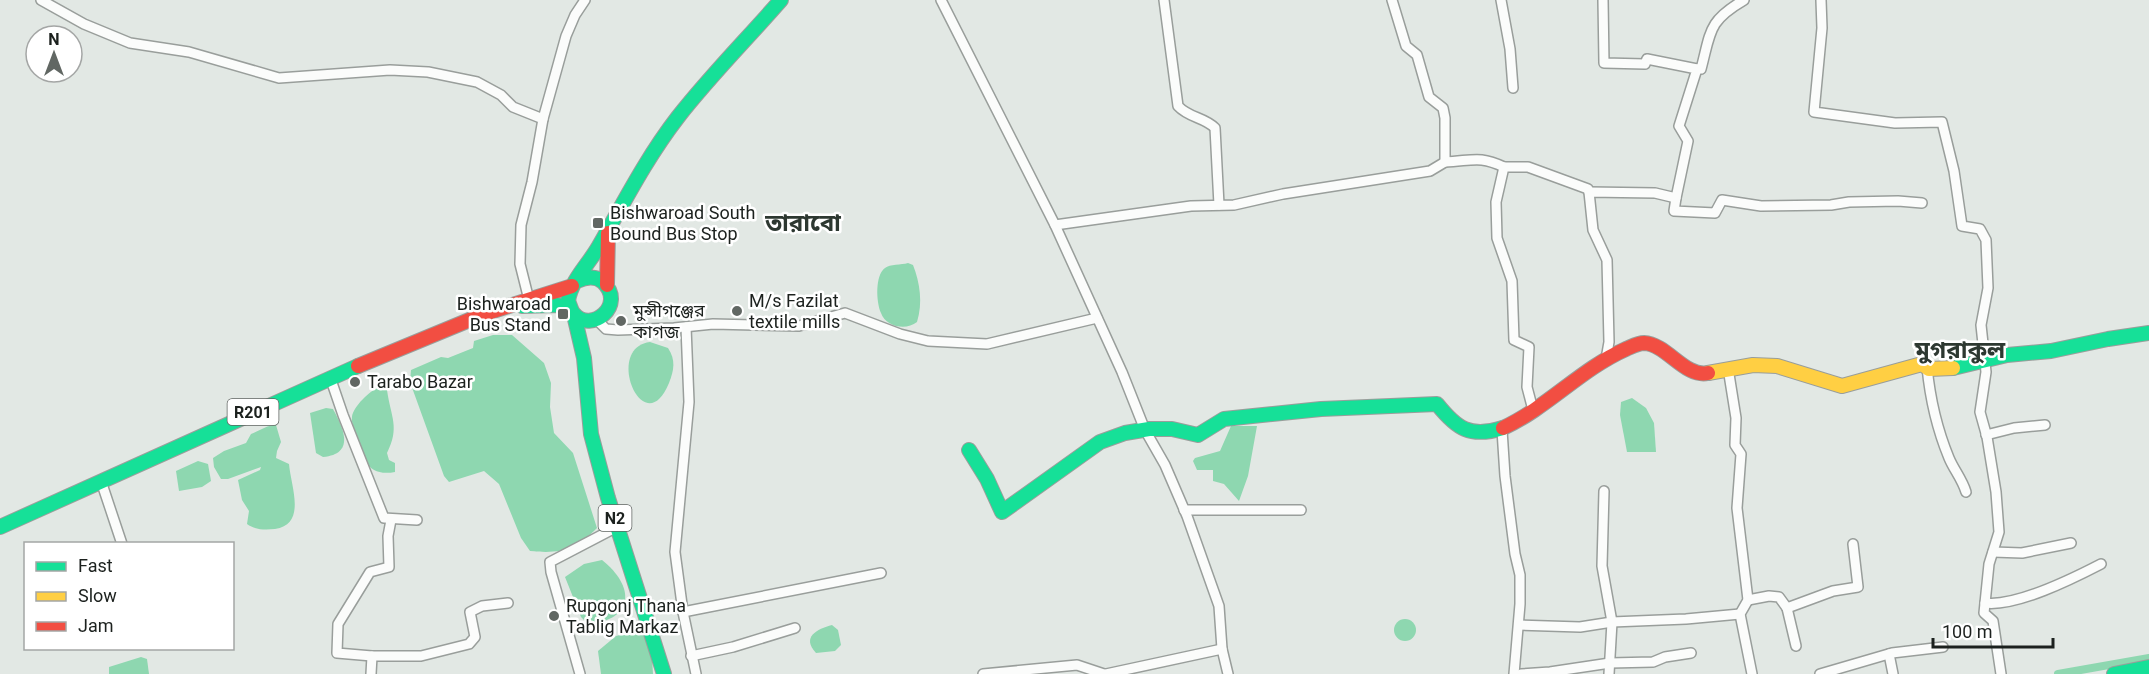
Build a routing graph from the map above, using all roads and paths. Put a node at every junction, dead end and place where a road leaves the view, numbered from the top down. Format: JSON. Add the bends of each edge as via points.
{"nodes":[{"id":1,"x":41,"y":0,"type":"edge"},
{"id":2,"x":585,"y":0,"type":"edge"},
{"id":3,"x":781,"y":0,"type":"edge"},
{"id":4,"x":941,"y":0,"type":"edge"},
{"id":5,"x":1164,"y":0,"type":"edge"},
{"id":6,"x":1392,"y":0,"type":"edge"},
{"id":7,"x":1501,"y":0,"type":"edge"},
{"id":8,"x":1603,"y":0,"type":"edge"},
{"id":9,"x":1744,"y":0,"type":"edge"},
{"id":10,"x":1821,"y":0,"type":"edge"},
{"id":11,"x":1697,"y":69,"type":"junction"},
{"id":12,"x":1513,"y":88,"type":"dead end"},
{"id":13,"x":543,"y":119,"type":"junction"},
{"id":14,"x":1445,"y":162,"type":"junction"},
{"id":15,"x":1504,"y":167,"type":"junction"},
{"id":16,"x":1589,"y":192,"type":"junction"},
{"id":17,"x":1676,"y":198,"type":"junction"},
{"id":18,"x":1922,"y":203,"type":"dead end"},
{"id":19,"x":1219,"y":205,"type":"junction"},
{"id":20,"x":1055,"y":225,"type":"junction"},
{"id":21,"x":609,"y":228,"type":"junction"},
{"id":22,"x":574,"y":283,"type":"junction"},
{"id":23,"x":607,"y":285,"type":"junction"},
{"id":24,"x":529,"y":302,"type":"junction"},
{"id":25,"x":572,"y":312,"type":"junction"},
{"id":26,"x":1097,"y":318,"type":"junction"},
{"id":27,"x":597,"y":320,"type":"junction"},
{"id":28,"x":686,"y":327,"type":"junction"},
{"id":29,"x":2149,"y":333,"type":"edge"},
{"id":30,"x":584,"y":358,"type":"junction"},
{"id":31,"x":1606,"y":359,"type":"junction"},
{"id":32,"x":1984,"y":361,"type":"junction"},
{"id":33,"x":1927,"y":367,"type":"junction"},
{"id":34,"x":1728,"y":368,"type":"junction"},
{"id":35,"x":330,"y":377,"type":"junction"},
{"id":36,"x":1533,"y":410,"type":"junction"},
{"id":37,"x":2045,"y":424,"type":"dead end"},
{"id":38,"x":1145,"y":430,"type":"junction"},
{"id":39,"x":1502,"y":430,"type":"junction"},
{"id":40,"x":1986,"y":435,"type":"junction"},
{"id":41,"x":969,"y":450,"type":"dead end"},
{"id":42,"x":101,"y":481,"type":"junction"},
{"id":43,"x":1604,"y":491,"type":"dead end"},
{"id":44,"x":1966,"y":492,"type":"dead end"},
{"id":45,"x":1184,"y":510,"type":"junction"},
{"id":46,"x":1301,"y":510,"type":"dead end"},
{"id":47,"x":391,"y":519,"type":"junction"},
{"id":48,"x":417,"y":520,"type":"dead end"},
{"id":49,"x":617,"y":526,"type":"junction"},
{"id":50,"x":0,"y":527,"type":"edge"},
{"id":51,"x":122,"y":542,"type":"edge"},
{"id":52,"x":2071,"y":543,"type":"dead end"},
{"id":53,"x":1853,"y":544,"type":"dead end"},
{"id":54,"x":1993,"y":552,"type":"junction"},
{"id":55,"x":2101,"y":564,"type":"dead end"},
{"id":56,"x":881,"y":573,"type":"dead end"},
{"id":57,"x":1748,"y":600,"type":"junction"},
{"id":58,"x":508,"y":603,"type":"dead end"},
{"id":59,"x":1985,"y":603,"type":"junction"},
{"id":60,"x":1787,"y":608,"type":"junction"},
{"id":61,"x":683,"y":612,"type":"junction"},
{"id":62,"x":1740,"y":614,"type":"junction"},
{"id":63,"x":1612,"y":621,"type":"junction"},
{"id":64,"x":1519,"y":625,"type":"junction"},
{"id":65,"x":795,"y":628,"type":"dead end"},
{"id":66,"x":1796,"y":646,"type":"dead end"},
{"id":67,"x":1943,"y":647,"type":"dead end"},
{"id":68,"x":1222,"y":649,"type":"junction"},
{"id":69,"x":1691,"y":653,"type":"dead end"},
{"id":70,"x":1889,"y":654,"type":"junction"},
{"id":71,"x":372,"y":656,"type":"junction"},
{"id":72,"x":691,"y":656,"type":"junction"},
{"id":73,"x":1610,"y":663,"type":"junction"},
{"id":74,"x":2149,"y":667,"type":"edge"},
{"id":75,"x":2000,"y":670,"type":"edge"},
{"id":76,"x":1122,"y":672,"type":"edge"},
{"id":77,"x":371,"y":674,"type":"edge"},
{"id":78,"x":580,"y":674,"type":"edge"},
{"id":79,"x":664,"y":674,"type":"edge"},
{"id":80,"x":696,"y":674,"type":"edge"},
{"id":81,"x":983,"y":674,"type":"edge"},
{"id":82,"x":1105,"y":674,"type":"edge"},
{"id":83,"x":1228,"y":674,"type":"edge"},
{"id":84,"x":1514,"y":674,"type":"edge"},
{"id":85,"x":1521,"y":674,"type":"edge"},
{"id":86,"x":1609,"y":674,"type":"edge"},
{"id":87,"x":1752,"y":674,"type":"edge"},
{"id":88,"x":1820,"y":674,"type":"edge"},
{"id":89,"x":1893,"y":674,"type":"edge"},
{"id":90,"x":2114,"y":674,"type":"edge"}],
"edges":[{"from":1,"to":13,"type":"street","via":[[129,43],[189,52],[279,78],[390,70],[428,72],[477,82],[501,95],[513,107]]},
{"from":2,"to":13,"type":"street","via":[[566,36]]},
{"from":3,"to":21,"type":"main road","number":"N2","via":[[665,134]]},
{"from":4,"to":20,"type":"street"},
{"from":5,"to":19,"type":"street","via":[[1178,106],[1185,114],[1208,121],[1215,128]]},
{"from":6,"to":14,"type":"street","via":[[1406,46],[1417,55],[1429,97],[1443,108]]},
{"from":7,"to":12,"type":"street"},
{"from":8,"to":11,"type":"street","via":[[1604,63],[1645,64],[1647,59]]},
{"from":9,"to":11,"type":"street","via":[[1713,24],[1701,69]]},
{"from":10,"to":32,"type":"street","via":[[1814,112],[1895,123],[1942,122],[1962,226],[1980,228],[1986,240]]},
{"from":11,"to":17,"type":"street","via":[[1679,126],[1688,141]]},
{"from":13,"to":24,"type":"street","via":[[521,225],[520,264]]},
{"from":14,"to":15,"type":"street","via":[[1480,158]]},
{"from":14,"to":19,"type":"street","via":[[1430,171]]},
{"from":15,"to":16,"type":"street","via":[[1528,167]]},
{"from":15,"to":36,"type":"street","via":[[1496,202],[1497,238],[1512,281],[1514,340],[1529,347],[1527,387]]},
{"from":16,"to":17,"type":"street","via":[[1655,193]]},
{"from":16,"to":31,"type":"street","via":[[1593,230],[1607,260]]},
{"from":17,"to":18,"type":"street","via":[[1674,211],[1715,213],[1722,200],[1761,206]]},
{"from":19,"to":20,"type":"street"},
{"from":20,"to":26,"type":"street"},
{"from":21,"to":22,"type":"main road","number":"N2"},
{"from":21,"to":23,"type":"main road","number":"N2"},
{"from":22,"to":23,"type":"main road","via":[[592,277]]},
{"from":22,"to":24,"type":"main road"},
{"from":22,"to":25,"type":"main road","number":"N2","via":[[568,293]]},
{"from":23,"to":27,"type":"main road","number":"N2","via":[[612,304]]},
{"from":24,"to":25,"type":"main road","via":[[557,305]]},
{"from":24,"to":35,"type":"main road","number":"R201","via":[[484,314]]},
{"from":25,"to":27,"type":"main road","via":[[585,321]]},
{"from":25,"to":30,"type":"main road","number":"N2"},
{"from":26,"to":28,"type":"street","via":[[987,344],[928,341],[845,314],[799,326]]},
{"from":26,"to":38,"type":"street"},
{"from":27,"to":28,"type":"street","via":[[606,329]]},
{"from":27,"to":30,"type":"main road","number":"N2"},
{"from":28,"to":61,"type":"street","via":[[689,402],[675,552]]},
{"from":29,"to":32,"type":"main road"},
{"from":30,"to":49,"type":"main road","number":"N2","via":[[591,434]]},
{"from":31,"to":34,"type":"main road","via":[[1643,343],[1662,349],[1677,363],[1703,374]]},
{"from":31,"to":36,"type":"main road"},
{"from":32,"to":33,"type":"main road","via":[[1956,368]]},
{"from":32,"to":40,"type":"street","via":[[1980,412]]},
{"from":33,"to":34,"type":"main road","via":[[1922,364],[1842,386],[1777,366]]},
{"from":33,"to":44,"type":"street","via":[[1929,395],[1940,436]]},
{"from":34,"to":57,"type":"street","via":[[1736,418],[1735,445],[1741,454],[1737,508]]},
{"from":35,"to":42,"type":"main road","number":"R201"},
{"from":35,"to":47,"type":"street","via":[[384,518]]},
{"from":36,"to":39,"type":"main road"},
{"from":37,"to":40,"type":"street"},
{"from":38,"to":39,"type":"main road","via":[[1165,427],[1198,435],[1224,419],[1321,409],[1437,404],[1455,425],[1471,432]]},
{"from":38,"to":41,"type":"main road","via":[[1100,442],[1002,512]]},
{"from":38,"to":45,"type":"street"},
{"from":39,"to":64,"type":"street","via":[[1504,476],[1520,575]]},
{"from":40,"to":54,"type":"street","via":[[1999,532]]},
{"from":42,"to":50,"type":"main road","number":"R201"},
{"from":42,"to":51,"type":"street"},
{"from":43,"to":63,"type":"street","via":[[1602,566]]},
{"from":45,"to":46,"type":"street"},
{"from":45,"to":68,"type":"street","via":[[1219,606]]},
{"from":47,"to":48,"type":"street"},
{"from":47,"to":71,"type":"street","via":[[389,567],[370,572],[338,624],[337,653]]},
{"from":49,"to":78,"type":"street","via":[[550,562]]},
{"from":49,"to":79,"type":"main road","number":"N2"},
{"from":52,"to":54,"type":"street","via":[[2022,553]]},
{"from":53,"to":60,"type":"street","via":[[1858,587],[1833,591]]},
{"from":54,"to":59,"type":"street"},
{"from":55,"to":59,"type":"street","via":[[2016,601]]},
{"from":56,"to":61,"type":"street"},
{"from":57,"to":60,"type":"street","via":[[1779,597]]},
{"from":57,"to":62,"type":"street"},
{"from":58,"to":71,"type":"street","via":[[482,606],[470,612],[475,637],[469,644],[421,656]]},
{"from":59,"to":75,"type":"street","via":[[1984,613],[1992,621]]},
{"from":60,"to":66,"type":"street"},
{"from":61,"to":72,"type":"street"},
{"from":62,"to":63,"type":"street"},
{"from":62,"to":87,"type":"street"},
{"from":63,"to":64,"type":"street","via":[[1580,627]]},
{"from":63,"to":73,"type":"street"},
{"from":64,"to":84,"type":"street"},
{"from":65,"to":72,"type":"street"},
{"from":67,"to":70,"type":"street"},
{"from":68,"to":76,"type":"street"},
{"from":68,"to":83,"type":"street"},
{"from":69,"to":73,"type":"street","via":[[1653,662]]},
{"from":70,"to":88,"type":"street"},
{"from":70,"to":89,"type":"street"},
{"from":71,"to":77,"type":"street"},
{"from":72,"to":80,"type":"street"},
{"from":73,"to":85,"type":"street"},
{"from":73,"to":86,"type":"street"},
{"from":74,"to":90,"type":"main road"},
{"from":76,"to":82,"type":"street"},
{"from":81,"to":82,"type":"street","via":[[1077,665]]}]}
